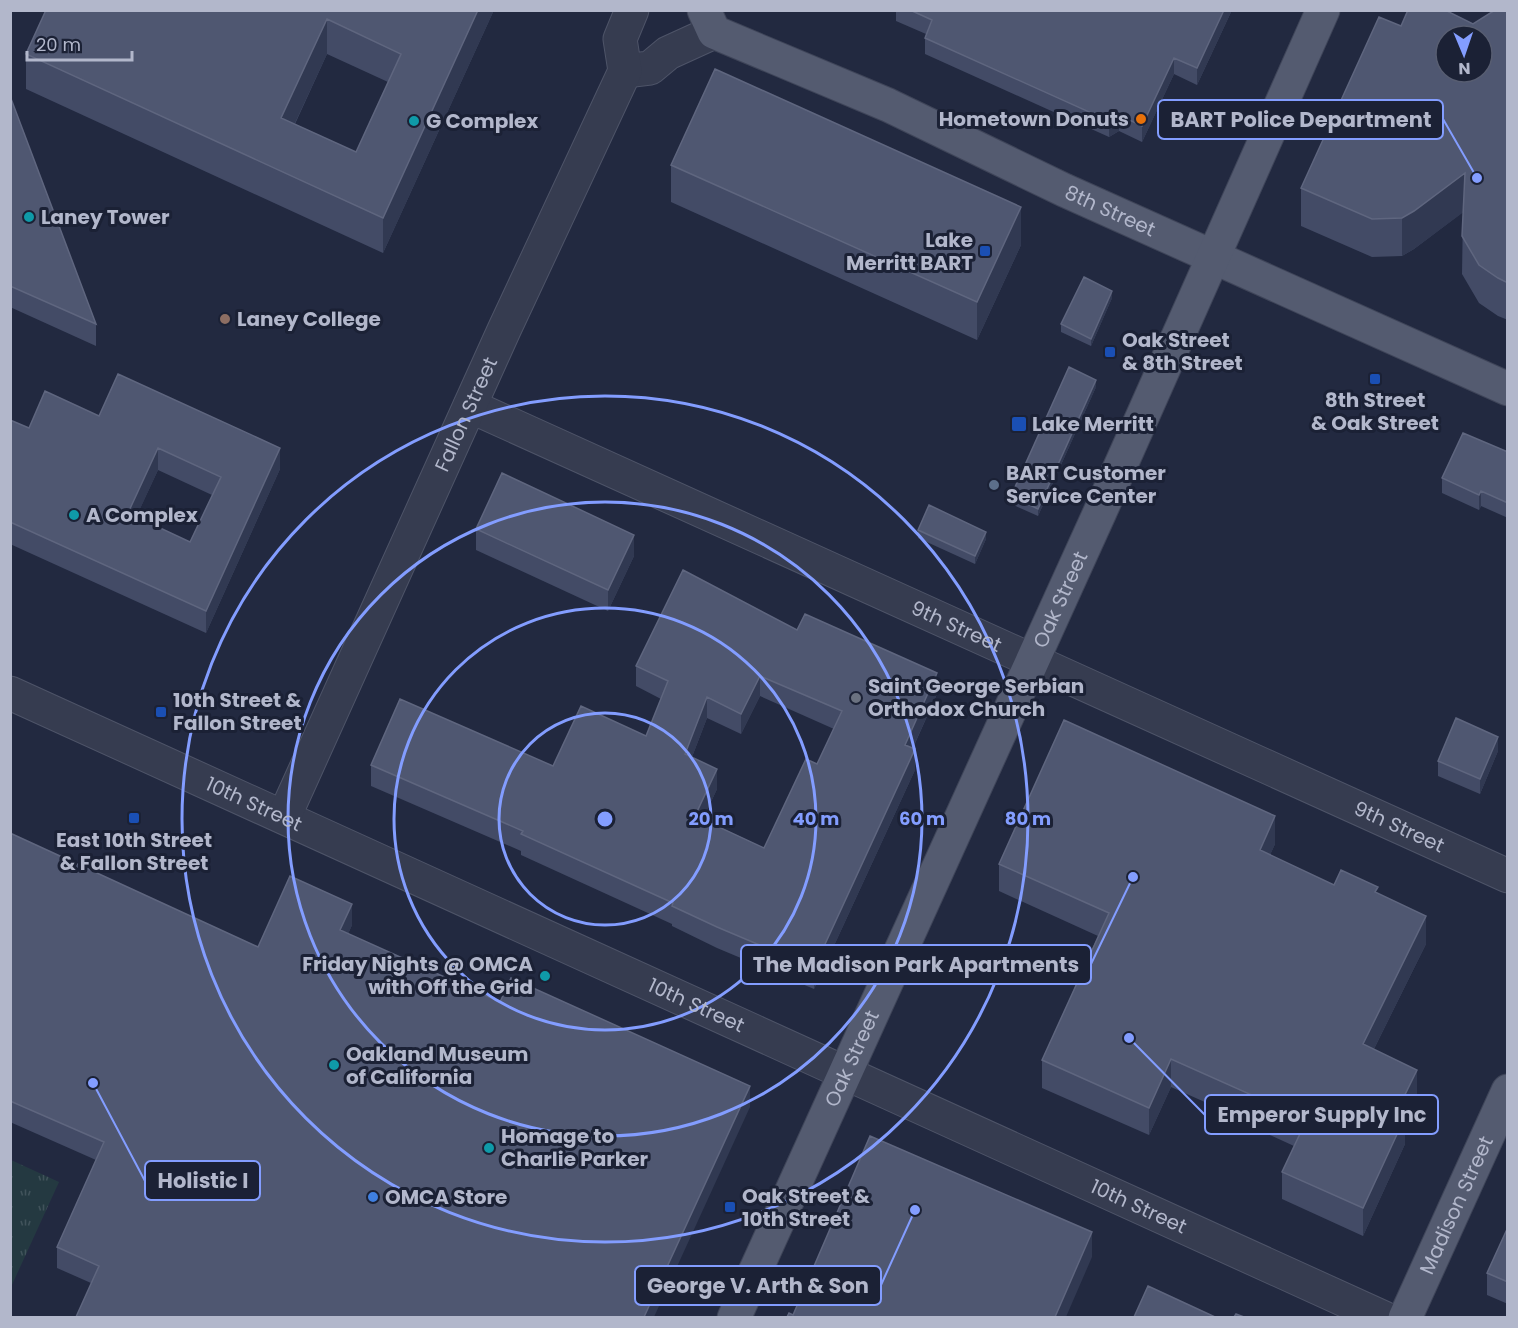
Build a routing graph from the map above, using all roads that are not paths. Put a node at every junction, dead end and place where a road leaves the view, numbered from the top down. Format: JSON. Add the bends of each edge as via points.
{"nodes":[{"id":1,"x":632,"y":10,"type":"edge"},
{"id":2,"x":1323,"y":10,"type":"edge"},
{"id":3,"x":709,"y":21,"type":"edge"},
{"id":4,"x":625,"y":71,"type":"junction"},
{"id":5,"x":1214,"y":256,"type":"junction"},
{"id":6,"x":1508,"y":389,"type":"edge"},
{"id":7,"x":470,"y":406,"type":"junction"},
{"id":8,"x":1032,"y":660,"type":"junction"},
{"id":9,"x":10,"y":693,"type":"edge"},
{"id":10,"x":284,"y":817,"type":"junction"},
{"id":11,"x":1508,"y":876,"type":"edge"},
{"id":12,"x":844,"y":1070,"type":"junction"},
{"id":13,"x":1508,"y":1091,"type":"edge"},
{"id":14,"x":734,"y":1317,"type":"edge"},
{"id":15,"x":1384,"y":1317,"type":"edge"},
{"id":16,"x":1405,"y":1317,"type":"edge"}],
"edges":[{"from":1,"to":4,"type":"street","via":[[620,39]]},
{"from":2,"to":5,"type":"main road","name":"Oak Street"},
{"from":3,"to":4,"type":"street","name":"8th Street","via":[[650,68]]},
{"from":3,"to":5,"type":"main road","name":"8th Street","via":[[1064,190]]},
{"from":4,"to":7,"type":"street","name":"Fallon Street"},
{"from":5,"to":6,"type":"main road","name":"8th Street"},
{"from":5,"to":8,"type":"main road","name":"Oak Street"},
{"from":7,"to":8,"type":"street","name":"9th Street"},
{"from":7,"to":10,"type":"street","name":"Fallon Street"},
{"from":8,"to":11,"type":"street","name":"9th Street"},
{"from":8,"to":12,"type":"main road","name":"Oak Street"},
{"from":9,"to":10,"type":"street","name":"10th Street"},
{"from":10,"to":12,"type":"street","name":"10th Street"},
{"from":12,"to":14,"type":"main road","name":"Oak Street"},
{"from":12,"to":15,"type":"street","name":"10th Street"},
{"from":13,"to":16,"type":"main road","name":"Madison Street"}]}
